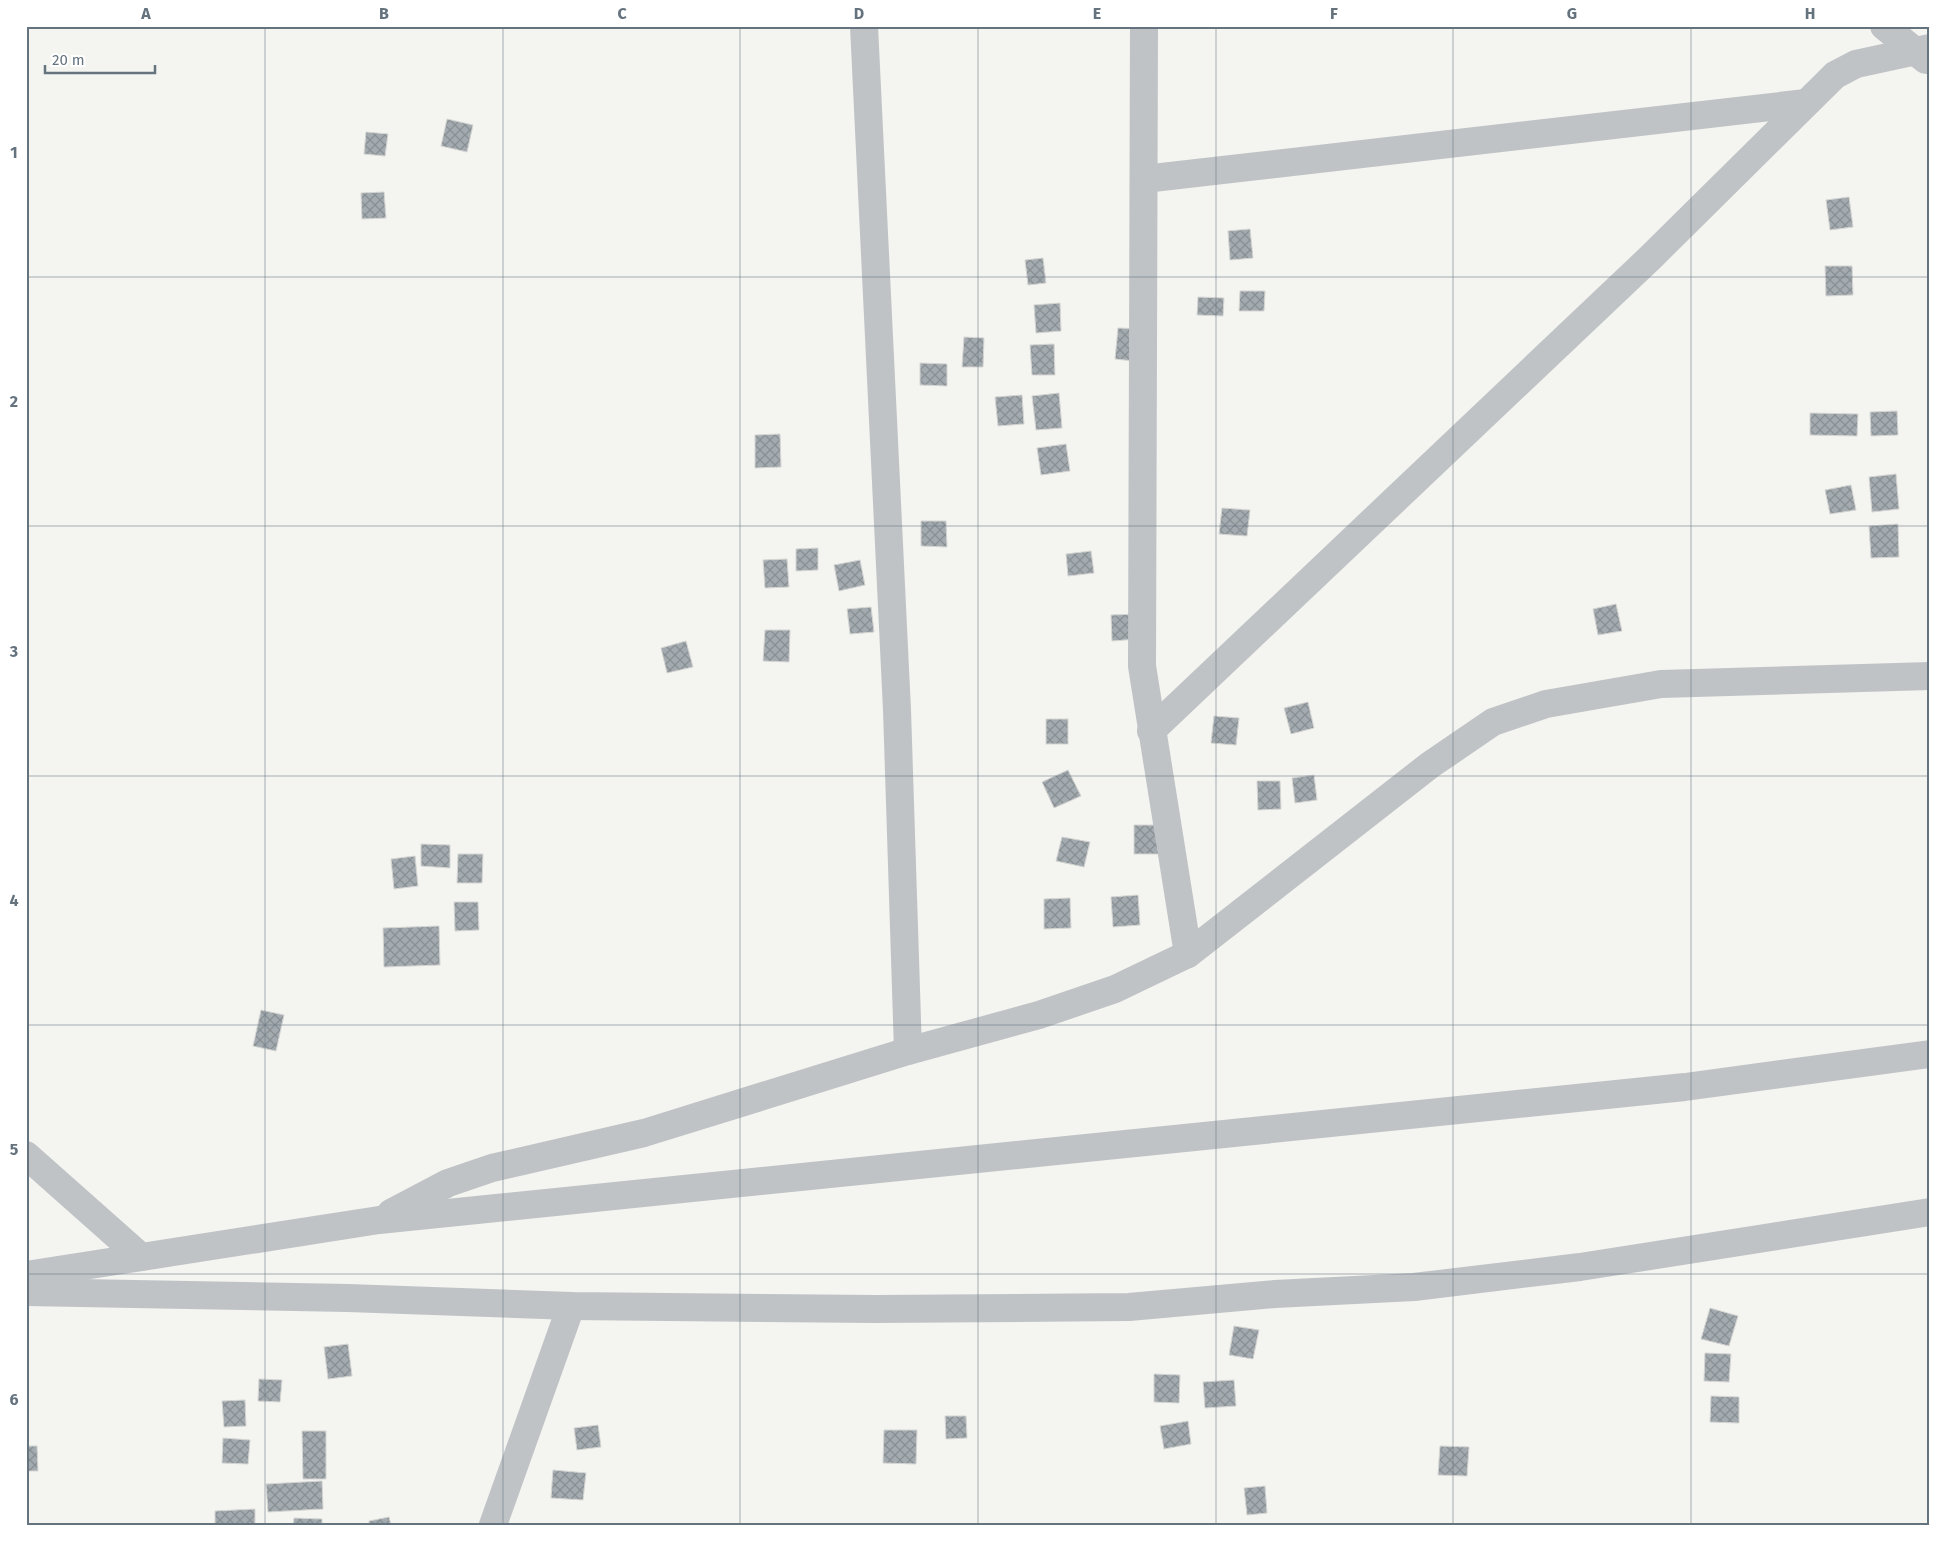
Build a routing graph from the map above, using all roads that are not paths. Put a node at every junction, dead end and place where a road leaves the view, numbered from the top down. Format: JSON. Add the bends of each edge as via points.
{"nodes":[{"id":1,"x":864,"y":26,"type":"edge"},
{"id":2,"x":1144,"y":26,"type":"edge"},
{"id":3,"x":1884,"y":26,"type":"edge"},
{"id":4,"x":1925,"y":54,"type":"edge"},
{"id":5,"x":1806,"y":103,"type":"junction"},
{"id":6,"x":1144,"y":179,"type":"junction"},
{"id":7,"x":1930,"y":676,"type":"edge"},
{"id":8,"x":1151,"y":731,"type":"junction"},
{"id":9,"x":1188,"y":954,"type":"junction"},
{"id":10,"x":908,"y":1051,"type":"junction"},
{"id":11,"x":1930,"y":1054,"type":"edge"},
{"id":12,"x":26,"y":1156,"type":"edge"},
{"id":13,"x":1930,"y":1212,"type":"edge"},
{"id":14,"x":379,"y":1220,"type":"junction"},
{"id":15,"x":141,"y":1257,"type":"junction"},
{"id":16,"x":26,"y":1275,"type":"edge"},
{"id":17,"x":26,"y":1292,"type":"edge"},
{"id":18,"x":571,"y":1306,"type":"junction"},
{"id":19,"x":492,"y":1525,"type":"edge"}],
"edges":[{"from":1,"to":10,"type":"street","via":[[896,710]]},
{"from":2,"to":6,"type":"street"},
{"from":3,"to":4,"type":"street"},
{"from":4,"to":5,"type":"street","via":[[1844,68]]},
{"from":5,"to":6,"type":"street"},
{"from":5,"to":8,"type":"street","via":[[1650,257]]},
{"from":6,"to":8,"type":"street","via":[[1142,666]]},
{"from":7,"to":9,"type":"street","via":[[1660,684],[1546,704],[1494,722],[1430,765]]},
{"from":8,"to":9,"type":"street"},
{"from":9,"to":10,"type":"street","via":[[1115,990]]},
{"from":10,"to":14,"type":"street","via":[[644,1133],[492,1168],[448,1183]]},
{"from":11,"to":14,"type":"street","via":[[1685,1087]]},
{"from":12,"to":15,"type":"street"},
{"from":13,"to":18,"type":"street","via":[[1580,1267],[1414,1287],[1274,1294],[1129,1307]]},
{"from":14,"to":15,"type":"street"},
{"from":15,"to":16,"type":"street"},
{"from":17,"to":18,"type":"street"},
{"from":18,"to":19,"type":"street"}]}
